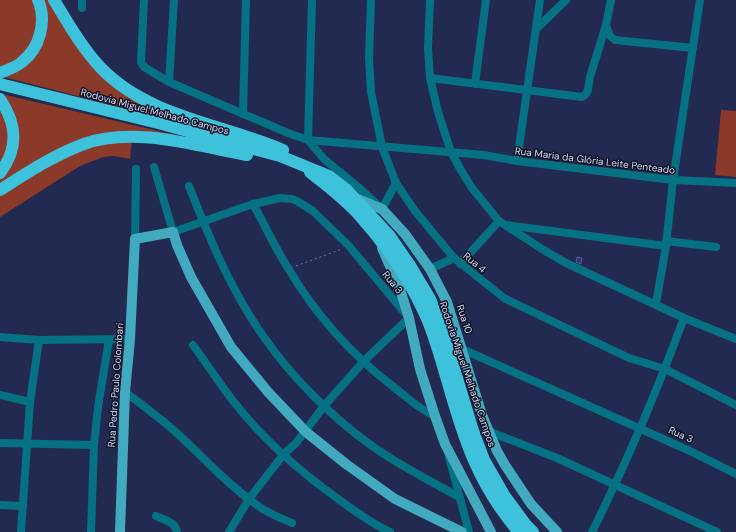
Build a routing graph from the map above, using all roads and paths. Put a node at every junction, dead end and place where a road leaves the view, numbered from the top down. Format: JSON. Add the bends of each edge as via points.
{"nodes":[{"id":1,"x":38,"y":0,"type":"edge"},
{"id":2,"x":54,"y":0,"type":"edge"},
{"id":3,"x":144,"y":0,"type":"edge"},
{"id":4,"x":174,"y":0,"type":"edge"},
{"id":5,"x":246,"y":0,"type":"edge"},
{"id":6,"x":312,"y":0,"type":"edge"},
{"id":7,"x":371,"y":0,"type":"edge"},
{"id":8,"x":430,"y":0,"type":"edge"},
{"id":9,"x":486,"y":0,"type":"edge"},
{"id":10,"x":540,"y":0,"type":"edge"},
{"id":11,"x":566,"y":0,"type":"edge"},
{"id":12,"x":611,"y":0,"type":"edge"},
{"id":13,"x":700,"y":0,"type":"edge"},
{"id":14,"x":606,"y":25,"type":"junction"},
{"id":15,"x":536,"y":29,"type":"junction"},
{"id":16,"x":693,"y":48,"type":"junction"},
{"id":17,"x":0,"y":73,"type":"edge"},
{"id":18,"x":430,"y":78,"type":"junction"},
{"id":19,"x":169,"y":82,"type":"junction"},
{"id":20,"x":0,"y":84,"type":"edge"},
{"id":21,"x":475,"y":84,"type":"junction"},
{"id":22,"x":527,"y":91,"type":"junction"},
{"id":23,"x":0,"y":99,"type":"edge"},
{"id":24,"x":243,"y":114,"type":"junction"},
{"id":25,"x":308,"y":140,"type":"junction"},
{"id":26,"x":382,"y":147,"type":"junction"},
{"id":27,"x":451,"y":152,"type":"junction"},
{"id":28,"x":517,"y":161,"type":"junction"},
{"id":29,"x":154,"y":167,"type":"dead end"},
{"id":30,"x":136,"y":169,"type":"dead end"},
{"id":31,"x":0,"y":173,"type":"edge"},
{"id":32,"x":673,"y":180,"type":"junction"},
{"id":33,"x":329,"y":182,"type":"junction"},
{"id":34,"x":396,"y":183,"type":"junction"},
{"id":35,"x":736,"y":183,"type":"edge"},
{"id":36,"x":189,"y":186,"type":"dead end"},
{"id":37,"x":0,"y":190,"type":"edge"},
{"id":38,"x":354,"y":198,"type":"junction"},
{"id":39,"x":253,"y":204,"type":"junction"},
{"id":40,"x":382,"y":209,"type":"junction"},
{"id":41,"x":202,"y":222,"type":"junction"},
{"id":42,"x":501,"y":223,"type":"junction"},
{"id":43,"x":173,"y":232,"type":"junction"},
{"id":44,"x":376,"y":235,"type":"junction"},
{"id":45,"x":135,"y":239,"type":"junction"},
{"id":46,"x":666,"y":243,"type":"junction"},
{"id":47,"x":349,"y":246,"type":"junction"},
{"id":48,"x":716,"y":247,"type":"dead end"},
{"id":49,"x":454,"y":258,"type":"junction"},
{"id":50,"x":460,"y":264,"type":"junction"},
{"id":51,"x":288,"y":269,"type":"junction"},
{"id":52,"x":430,"y":269,"type":"junction"},
{"id":53,"x":656,"y":304,"type":"junction"},
{"id":54,"x":409,"y":318,"type":"junction"},
{"id":55,"x":684,"y":318,"type":"junction"},
{"id":56,"x":0,"y":337,"type":"edge"},
{"id":57,"x":130,"y":339,"type":"junction"},
{"id":58,"x":736,"y":339,"type":"edge"},
{"id":59,"x":39,"y":340,"type":"junction"},
{"id":60,"x":109,"y":340,"type":"junction"},
{"id":61,"x":193,"y":345,"type":"dead end"},
{"id":62,"x":462,"y":349,"type":"junction"},
{"id":63,"x":364,"y":361,"type":"junction"},
{"id":64,"x":665,"y":369,"type":"junction"},
{"id":65,"x":125,"y":392,"type":"junction"},
{"id":66,"x":0,"y":395,"type":"edge"},
{"id":67,"x":30,"y":402,"type":"junction"},
{"id":68,"x":736,"y":405,"type":"edge"},
{"id":69,"x":324,"y":406,"type":"junction"},
{"id":70,"x":434,"y":416,"type":"junction"},
{"id":71,"x":639,"y":429,"type":"junction"},
{"id":72,"x":488,"y":431,"type":"junction"},
{"id":73,"x":306,"y":432,"type":"junction"},
{"id":74,"x":0,"y":443,"type":"edge"},
{"id":75,"x":28,"y":444,"type":"junction"},
{"id":76,"x":445,"y":444,"type":"junction"},
{"id":77,"x":94,"y":445,"type":"junction"},
{"id":78,"x":283,"y":455,"type":"junction"},
{"id":79,"x":736,"y":474,"type":"edge"},
{"id":80,"x":615,"y":485,"type":"junction"},
{"id":81,"x":459,"y":497,"type":"junction"},
{"id":82,"x":249,"y":499,"type":"junction"},
{"id":83,"x":0,"y":505,"type":"edge"},
{"id":84,"x":23,"y":506,"type":"junction"},
{"id":85,"x":156,"y":516,"type":"dead end"},
{"id":86,"x":545,"y":520,"type":"junction"},
{"id":87,"x":292,"y":523,"type":"dead end"},
{"id":88,"x":526,"y":530,"type":"edge"},
{"id":89,"x":21,"y":532,"type":"edge"},
{"id":90,"x":91,"y":532,"type":"edge"},
{"id":91,"x":120,"y":532,"type":"edge"},
{"id":92,"x":177,"y":532,"type":"edge"},
{"id":93,"x":229,"y":532,"type":"edge"},
{"id":94,"x":390,"y":532,"type":"edge"},
{"id":95,"x":462,"y":532,"type":"edge"},
{"id":96,"x":469,"y":532,"type":"edge"},
{"id":97,"x":491,"y":532,"type":"edge"},
{"id":98,"x":557,"y":532,"type":"edge"},
{"id":99,"x":592,"y":532,"type":"edge"},
{"id":100,"x":717,"y":532,"type":"edge"}],
"edges":[{"from":1,"to":17,"type":"highway","via":[[42,25],[37,42],[22,62]]},
{"from":2,"to":33,"type":"highway","via":[[100,68],[126,89],[176,113],[270,145],[304,160]]},
{"from":3,"to":19,"type":"street","name":"Rua Maria da Glória Leite Penteado","via":[[141,62],[144,68]]},
{"from":4,"to":19,"type":"street"},
{"from":5,"to":24,"type":"street"},
{"from":6,"to":25,"type":"street"},
{"from":7,"to":26,"type":"street","name":"Rua 4","via":[[371,87]]},
{"from":8,"to":18,"type":"street"},
{"from":9,"to":21,"type":"street"},
{"from":10,"to":15,"type":"street"},
{"from":11,"to":15,"type":"street"},
{"from":12,"to":14,"type":"street"},
{"from":13,"to":16,"type":"street"},
{"from":14,"to":16,"type":"street","via":[[610,36],[615,40]]},
{"from":14,"to":22,"type":"street","via":[[588,90],[584,95],[579,97]]},
{"from":15,"to":22,"type":"street"},
{"from":16,"to":32,"type":"street"},
{"from":18,"to":21,"type":"street"},
{"from":18,"to":27,"type":"street"},
{"from":19,"to":24,"type":"street","name":"Rua Maria da Glória Leite Penteado"},
{"from":20,"to":33,"type":"highway","name":"Rodovia Miguel Melhado Campos","via":[[264,151],[304,166]]},
{"from":21,"to":22,"type":"street"},
{"from":22,"to":28,"type":"street"},
{"from":23,"to":31,"type":"highway","via":[[8,112],[14,136],[10,157]]},
{"from":24,"to":25,"type":"street","name":"Rua Maria da Glória Leite Penteado"},
{"from":25,"to":26,"type":"street","name":"Rua Maria da Glória Leite Penteado"},
{"from":25,"to":40,"type":"street","name":"Rua 10","via":[[324,159]]},
{"from":26,"to":27,"type":"street","name":"Rua Maria da Glória Leite Penteado"},
{"from":26,"to":34,"type":"street","name":"Rua 4"},
{"from":27,"to":28,"type":"street","name":"Rua Maria da Glória Leite Penteado"},
{"from":27,"to":42,"type":"street","via":[[472,188]]},
{"from":28,"to":32,"type":"street","name":"Rua Maria da Glória Leite Penteado"},
{"from":29,"to":43,"type":"street"},
{"from":30,"to":45,"type":"street"},
{"from":32,"to":35,"type":"street","name":"Rua Maria da Glória Leite Penteado"},
{"from":32,"to":46,"type":"street"},
{"from":33,"to":37,"type":"highway","via":[[251,155],[141,136],[104,139],[84,144]]},
{"from":33,"to":38,"type":"highway","name":"Rodovia Miguel Melhado Campos"},
{"from":33,"to":44,"type":"highway","name":"Rodovia Miguel Melhado Campos"},
{"from":34,"to":40,"type":"street"},
{"from":34,"to":49,"type":"street","name":"Rua 4","via":[[415,211]]},
{"from":36,"to":41,"type":"street"},
{"from":38,"to":40,"type":"main road"},
{"from":38,"to":88,"type":"highway","name":"Rodovia Miguel Melhado Campos","via":[[376,220],[403,254],[430,299],[484,460]]},
{"from":39,"to":41,"type":"street","name":"Rua 3"},
{"from":39,"to":47,"type":"street","name":"Rua 3","via":[[280,198],[297,201],[313,211]]},
{"from":39,"to":51,"type":"street"},
{"from":40,"to":52,"type":"main road","name":"Rua 10","via":[[405,234]]},
{"from":41,"to":43,"type":"street","name":"Rua 3"},
{"from":41,"to":69,"type":"street","via":[[229,280],[263,336],[286,366]]},
{"from":42,"to":46,"type":"street"},
{"from":42,"to":50,"type":"street"},
{"from":42,"to":53,"type":"street","via":[[552,256]]},
{"from":43,"to":45,"type":"main road"},
{"from":43,"to":73,"type":"main road","via":[[191,277],[231,347],[268,392]]},
{"from":44,"to":54,"type":"main road","via":[[400,289]]},
{"from":44,"to":88,"type":"highway","name":"Rodovia Miguel Melhado Campos","via":[[399,267],[425,315],[478,471],[498,505]]},
{"from":45,"to":57,"type":"main road","name":"Rua Pedro Paulo Colombari"},
{"from":46,"to":48,"type":"street"},
{"from":46,"to":53,"type":"street"},
{"from":47,"to":51,"type":"path"},
{"from":47,"to":54,"type":"street","name":"Rua 3"},
{"from":49,"to":50,"type":"street","name":"Rua 4"},
{"from":49,"to":52,"type":"street"},
{"from":50,"to":64,"type":"street","name":"Rua 4","via":[[504,298],[629,358]]},
{"from":51,"to":63,"type":"street","via":[[325,319]]},
{"from":52,"to":62,"type":"main road","name":"Rua 10","via":[[447,302]]},
{"from":53,"to":55,"type":"street"},
{"from":54,"to":63,"type":"street"},
{"from":54,"to":70,"type":"main road","name":"Rua 3"},
{"from":55,"to":58,"type":"street"},
{"from":55,"to":64,"type":"street"},
{"from":56,"to":59,"type":"street"},
{"from":57,"to":60,"type":"street"},
{"from":57,"to":65,"type":"main road","name":"Rua Pedro Paulo Colombari"},
{"from":59,"to":60,"type":"street"},
{"from":59,"to":67,"type":"street"},
{"from":60,"to":77,"type":"street"},
{"from":61,"to":78,"type":"street","via":[[235,403]]},
{"from":62,"to":71,"type":"street","name":"Rua 3"},
{"from":62,"to":72,"type":"main road","name":"Rua 10"},
{"from":63,"to":69,"type":"street"},
{"from":63,"to":70,"type":"street","via":[[420,408]]},
{"from":64,"to":68,"type":"street","name":"Rua 4"},
{"from":64,"to":71,"type":"street"},
{"from":65,"to":82,"type":"street","via":[[150,410]]},
{"from":65,"to":91,"type":"main road","name":"Rua Pedro Paulo Colombari"},
{"from":66,"to":67,"type":"street"},
{"from":67,"to":75,"type":"street"},
{"from":69,"to":73,"type":"street"},
{"from":69,"to":81,"type":"street","via":[[367,443]]},
{"from":70,"to":76,"type":"main road","name":"Rua 3"},
{"from":71,"to":79,"type":"street","name":"Rua 3"},
{"from":71,"to":80,"type":"street"},
{"from":72,"to":80,"type":"street","via":[[557,458]]},
{"from":72,"to":86,"type":"main road","name":"Rua 10","via":[[505,465]]},
{"from":73,"to":78,"type":"street"},
{"from":73,"to":95,"type":"main road","via":[[395,499]]},
{"from":74,"to":75,"type":"street"},
{"from":75,"to":77,"type":"street"},
{"from":75,"to":84,"type":"street"},
{"from":76,"to":81,"type":"street","name":"Rua 3"},
{"from":76,"to":97,"type":"main road"},
{"from":77,"to":90,"type":"street"},
{"from":78,"to":82,"type":"street"},
{"from":78,"to":94,"type":"street","via":[[343,503]]},
{"from":80,"to":99,"type":"street"},
{"from":80,"to":100,"type":"street"},
{"from":81,"to":96,"type":"street","name":"Rua 3"},
{"from":82,"to":87,"type":"street"},
{"from":82,"to":93,"type":"street"},
{"from":83,"to":84,"type":"street"},
{"from":84,"to":89,"type":"street"},
{"from":85,"to":92,"type":"street","via":[[174,525]]},
{"from":86,"to":88,"type":"main road"},
{"from":86,"to":98,"type":"main road","name":"Rua 10"}]}
